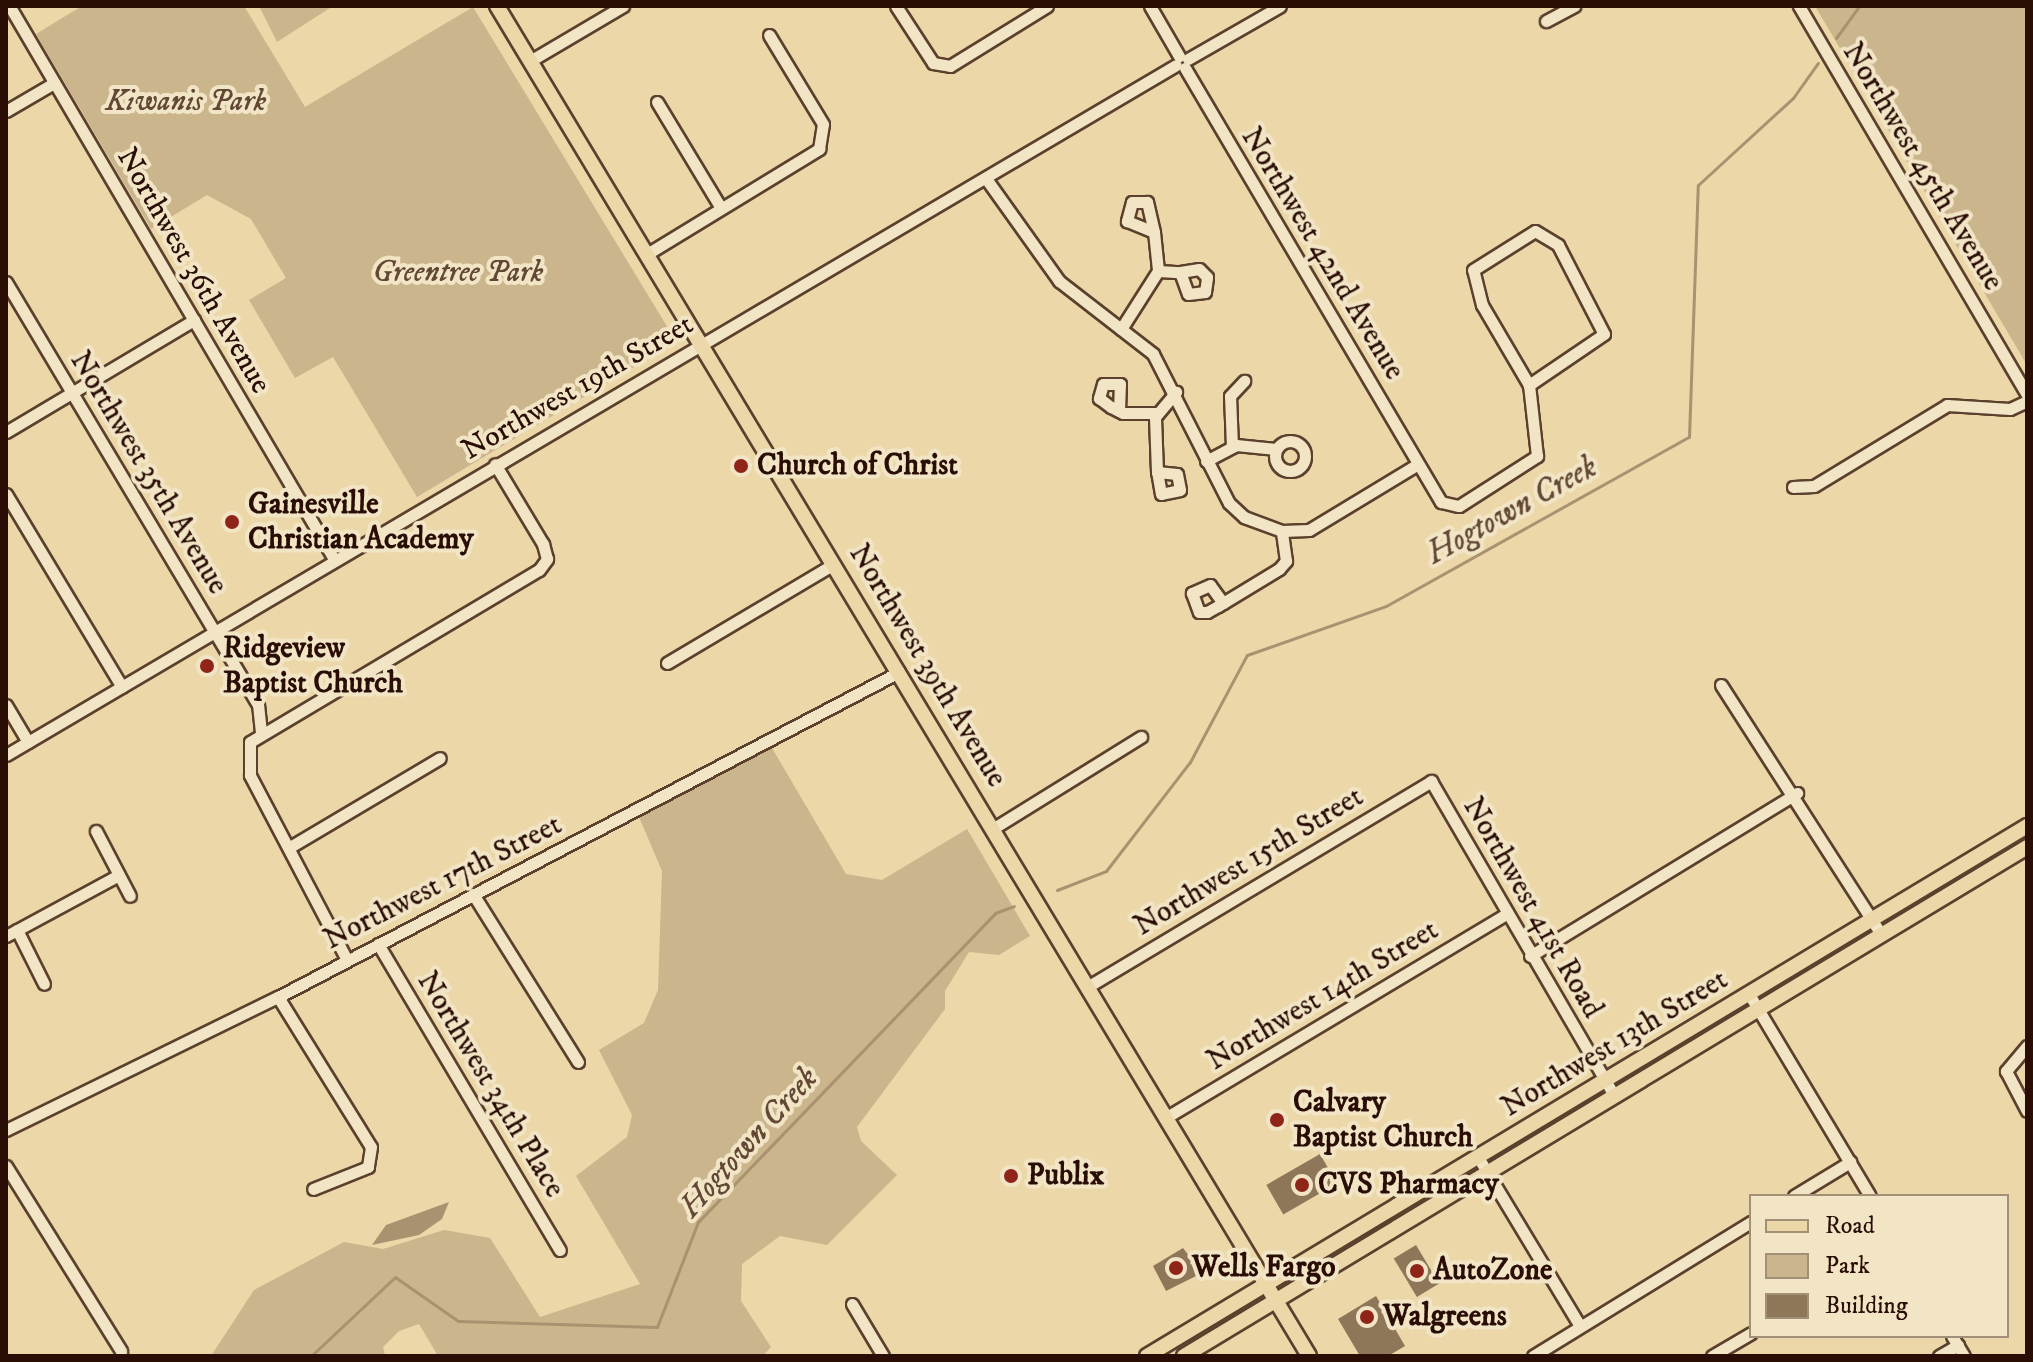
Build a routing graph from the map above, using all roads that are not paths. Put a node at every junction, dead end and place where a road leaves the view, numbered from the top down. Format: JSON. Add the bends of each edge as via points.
{"nodes":[{"id":1,"x":497,"y":6,"type":"edge"},
{"id":2,"x":623,"y":6,"type":"edge"},
{"id":3,"x":896,"y":6,"type":"edge"},
{"id":4,"x":1047,"y":6,"type":"edge"},
{"id":5,"x":1150,"y":6,"type":"edge"},
{"id":6,"x":1280,"y":6,"type":"edge"},
{"id":7,"x":1574,"y":6,"type":"edge"},
{"id":8,"x":1799,"y":6,"type":"edge"},
{"id":9,"x":10,"y":7,"type":"edge"},
{"id":10,"x":1546,"y":21,"type":"dead end"},
{"id":11,"x":769,"y":35,"type":"dead end"},
{"id":12,"x":530,"y":61,"type":"junction"},
{"id":13,"x":1182,"y":62,"type":"junction"},
{"id":14,"x":54,"y":83,"type":"junction"},
{"id":15,"x":657,"y":102,"type":"dead end"},
{"id":16,"x":6,"y":111,"type":"edge"},
{"id":17,"x":987,"y":180,"type":"junction"},
{"id":18,"x":721,"y":208,"type":"junction"},
{"id":19,"x":1154,"y":232,"type":"dead end"},
{"id":20,"x":647,"y":254,"type":"junction"},
{"id":21,"x":1158,"y":271,"type":"junction"},
{"id":22,"x":1180,"y":272,"type":"dead end"},
{"id":23,"x":6,"y":282,"type":"edge"},
{"id":24,"x":194,"y":320,"type":"junction"},
{"id":25,"x":1121,"y":329,"type":"junction"},
{"id":26,"x":701,"y":342,"type":"junction"},
{"id":27,"x":1244,"y":381,"type":"dead end"},
{"id":28,"x":1529,"y":385,"type":"junction"},
{"id":29,"x":1176,"y":392,"type":"junction"},
{"id":30,"x":71,"y":393,"type":"junction"},
{"id":31,"x":2027,"y":394,"type":"edge"},
{"id":32,"x":2027,"y":401,"type":"edge"},
{"id":33,"x":1119,"y":411,"type":"dead end"},
{"id":34,"x":1156,"y":413,"type":"junction"},
{"id":35,"x":6,"y":432,"type":"edge"},
{"id":36,"x":1232,"y":447,"type":"junction"},
{"id":37,"x":1276,"y":449,"type":"dead end"},
{"id":38,"x":1206,"y":461,"type":"junction"},
{"id":39,"x":495,"y":464,"type":"junction"},
{"id":40,"x":1418,"y":464,"type":"junction"},
{"id":41,"x":1157,"y":472,"type":"dead end"},
{"id":42,"x":1793,"y":487,"type":"dead end"},
{"id":43,"x":6,"y":494,"type":"edge"},
{"id":44,"x":1282,"y":531,"type":"junction"},
{"id":45,"x":334,"y":559,"type":"junction"},
{"id":46,"x":834,"y":564,"type":"junction"},
{"id":47,"x":1223,"y":603,"type":"dead end"},
{"id":48,"x":214,"y":631,"type":"junction"},
{"id":49,"x":667,"y":663,"type":"dead end"},
{"id":50,"x":899,"y":672,"type":"junction"},
{"id":51,"x":1721,"y":685,"type":"dead end"},
{"id":52,"x":122,"y":687,"type":"junction"},
{"id":53,"x":6,"y":705,"type":"edge"},
{"id":54,"x":261,"y":733,"type":"junction"},
{"id":55,"x":1141,"y":737,"type":"dead end"},
{"id":56,"x":28,"y":742,"type":"junction"},
{"id":57,"x":6,"y":755,"type":"edge"},
{"id":58,"x":440,"y":758,"type":"dead end"},
{"id":59,"x":1433,"y":784,"type":"joint"},
{"id":60,"x":1797,"y":793,"type":"junction"},
{"id":61,"x":2027,"y":826,"type":"edge"},
{"id":62,"x":994,"y":828,"type":"junction"},
{"id":63,"x":96,"y":831,"type":"dead end"},
{"id":64,"x":290,"y":847,"type":"junction"},
{"id":65,"x":2027,"y":847,"type":"edge"},
{"id":66,"x":119,"y":875,"type":"junction"},
{"id":67,"x":473,"y":894,"type":"junction"},
{"id":68,"x":130,"y":896,"type":"dead end"},
{"id":69,"x":1504,"y":915,"type":"junction"},
{"id":70,"x":1872,"y":919,"type":"junction"},
{"id":71,"x":11,"y":933,"type":"edge"},
{"id":72,"x":1881,"y":934,"type":"junction"},
{"id":73,"x":378,"y":944,"type":"junction"},
{"id":74,"x":1530,"y":956,"type":"junction"},
{"id":75,"x":347,"y":960,"type":"junction"},
{"id":76,"x":44,"y":984,"type":"dead end"},
{"id":77,"x":1089,"y":986,"type":"junction"},
{"id":78,"x":1749,"y":994,"type":"junction"},
{"id":79,"x":278,"y":997,"type":"junction"},
{"id":80,"x":1758,"y":1009,"type":"junction"},
{"id":81,"x":2027,"y":1046,"type":"edge"},
{"id":82,"x":578,"y":1062,"type":"dead end"},
{"id":83,"x":1605,"y":1081,"type":"junction"},
{"id":84,"x":1614,"y":1096,"type":"junction"},
{"id":85,"x":2027,"y":1111,"type":"edge"},
{"id":86,"x":1167,"y":1117,"type":"junction"},
{"id":87,"x":6,"y":1130,"type":"edge"},
{"id":88,"x":1478,"y":1157,"type":"junction"},
{"id":89,"x":1850,"y":1162,"type":"junction"},
{"id":90,"x":6,"y":1166,"type":"edge"},
{"id":91,"x":1487,"y":1173,"type":"junction"},
{"id":92,"x":313,"y":1189,"type":"dead end"},
{"id":93,"x":1797,"y":1194,"type":"edge"},
{"id":94,"x":1869,"y":1194,"type":"edge"},
{"id":95,"x":1749,"y":1223,"type":"edge"},
{"id":96,"x":560,"y":1250,"type":"dead end"},
{"id":97,"x":1266,"y":1285,"type":"junction"},
{"id":98,"x":1276,"y":1303,"type":"junction"},
{"id":99,"x":852,"y":1304,"type":"dead end"},
{"id":100,"x":1580,"y":1326,"type":"junction"},
{"id":101,"x":1749,"y":1334,"type":"edge"},
{"id":102,"x":1958,"y":1346,"type":"edge"},
{"id":103,"x":121,"y":1351,"type":"dead end"},
{"id":104,"x":883,"y":1356,"type":"edge"},
{"id":105,"x":1147,"y":1356,"type":"edge"},
{"id":106,"x":1184,"y":1356,"type":"edge"},
{"id":107,"x":1309,"y":1356,"type":"edge"},
{"id":108,"x":1533,"y":1356,"type":"edge"},
{"id":109,"x":1712,"y":1356,"type":"edge"},
{"id":110,"x":1939,"y":1356,"type":"edge"}],
"edges":[{"from":1,"to":12,"type":"main road","name":"Northwest 39th Avenue"},
{"from":2,"to":12,"type":"street"},
{"from":3,"to":4,"type":"street","via":[[933,63],[950,66]]},
{"from":5,"to":13,"type":"street","name":"Northwest 42nd Avenue"},
{"from":6,"to":13,"type":"street","name":"Northwest 19th Street"},
{"from":7,"to":10,"type":"street"},
{"from":8,"to":31,"type":"street","name":"Northwest 45th Avenue"},
{"from":9,"to":14,"type":"street","name":"Northwest 36th Avenue"},
{"from":11,"to":18,"type":"street","via":[[824,138],[819,149]]},
{"from":12,"to":20,"type":"main road","name":"Northwest 39th Avenue"},
{"from":13,"to":17,"type":"street","name":"Northwest 19th Street"},
{"from":13,"to":40,"type":"street","name":"Northwest 42nd Avenue"},
{"from":14,"to":16,"type":"street"},
{"from":14,"to":24,"type":"street","name":"Northwest 36th Avenue"},
{"from":15,"to":18,"type":"street"},
{"from":17,"to":25,"type":"street","via":[[1059,281]]},
{"from":17,"to":26,"type":"street","name":"Northwest 19th Street"},
{"from":18,"to":20,"type":"street"},
{"from":19,"to":21,"type":"street"},
{"from":20,"to":26,"type":"main road","name":"Northwest 39th Avenue"},
{"from":21,"to":22,"type":"street"},
{"from":21,"to":25,"type":"street"},
{"from":23,"to":30,"type":"street","name":"Northwest 35th Avenue"},
{"from":24,"to":30,"type":"street"},
{"from":24,"to":45,"type":"street","name":"Northwest 36th Avenue"},
{"from":25,"to":29,"type":"street","via":[[1153,354]]},
{"from":26,"to":39,"type":"street","name":"Northwest 19th Street"},
{"from":26,"to":46,"type":"main road","name":"Northwest 39th Avenue"},
{"from":27,"to":36,"type":"street","via":[[1230,396]]},
{"from":28,"to":28,"type":"street","via":[[1473,277],[1478,265],[1535,231],[1546,232],[1576,274],[1604,334]]},
{"from":28,"to":40,"type":"street","name":"Northwest 42nd Avenue","via":[[1537,456],[1451,507]]},
{"from":29,"to":34,"type":"street"},
{"from":29,"to":38,"type":"street"},
{"from":30,"to":35,"type":"street"},
{"from":30,"to":48,"type":"street","name":"Northwest 35th Avenue"},
{"from":32,"to":42,"type":"street","via":[[2010,409],[1947,405],[1814,486]]},
{"from":33,"to":34,"type":"street"},
{"from":34,"to":41,"type":"street"},
{"from":36,"to":37,"type":"street"},
{"from":36,"to":38,"type":"street"},
{"from":38,"to":44,"type":"street","via":[[1244,517]]},
{"from":39,"to":45,"type":"street","name":"Northwest 19th Street"},
{"from":39,"to":54,"type":"street","via":[[547,559]]},
{"from":40,"to":44,"type":"street","via":[[1327,524]]},
{"from":43,"to":52,"type":"street"},
{"from":44,"to":47,"type":"street","via":[[1286,561]]},
{"from":45,"to":48,"type":"street","name":"Northwest 19th Street"},
{"from":46,"to":49,"type":"street"},
{"from":46,"to":50,"type":"main road","name":"Northwest 39th Avenue"},
{"from":48,"to":52,"type":"street","name":"Northwest 19th Street"},
{"from":48,"to":54,"type":"street","name":"Northwest 35th Avenue","via":[[258,704]]},
{"from":50,"to":62,"type":"main road","name":"Northwest 39th Avenue"},
{"from":50,"to":67,"type":"street","name":"Northwest 17th Street"},
{"from":51,"to":60,"type":"street"},
{"from":52,"to":56,"type":"street","name":"Northwest 19th Street"},
{"from":53,"to":56,"type":"street"},
{"from":54,"to":64,"type":"street","via":[[246,757]]},
{"from":55,"to":62,"type":"street"},
{"from":56,"to":57,"type":"street","name":"Northwest 19th Street"},
{"from":58,"to":64,"type":"street"},
{"from":59,"to":69,"type":"street","name":"Northwest 41st Road"},
{"from":59,"to":77,"type":"street","name":"Northwest 15th Street"},
{"from":60,"to":70,"type":"street"},
{"from":60,"to":74,"type":"street"},
{"from":61,"to":70,"type":"main road","name":"Northwest 13th Street"},
{"from":62,"to":77,"type":"main road","name":"Northwest 39th Avenue"},
{"from":63,"to":66,"type":"street"},
{"from":64,"to":75,"type":"street"},
{"from":65,"to":72,"type":"main road","name":"Northwest 13th Street"},
{"from":66,"to":68,"type":"street"},
{"from":66,"to":71,"type":"street"},
{"from":67,"to":73,"type":"street","name":"Northwest 17th Street"},
{"from":67,"to":82,"type":"street"},
{"from":69,"to":74,"type":"street","name":"Northwest 41st Road"},
{"from":69,"to":86,"type":"street","name":"Northwest 14th Street"},
{"from":70,"to":72,"type":"street"},
{"from":70,"to":78,"type":"main road","name":"Northwest 13th Street"},
{"from":71,"to":76,"type":"street"},
{"from":72,"to":80,"type":"main road","name":"Northwest 13th Street"},
{"from":73,"to":75,"type":"street","name":"Northwest 17th Street"},
{"from":73,"to":96,"type":"street","name":"Northwest 34th Place"},
{"from":74,"to":83,"type":"street","name":"Northwest 41st Road"},
{"from":75,"to":79,"type":"street","name":"Northwest 17th Street"},
{"from":77,"to":86,"type":"main road","name":"Northwest 39th Avenue"},
{"from":78,"to":80,"type":"street"},
{"from":78,"to":83,"type":"main road","name":"Northwest 13th Street"},
{"from":79,"to":87,"type":"street","name":"Northwest 17th Street"},
{"from":79,"to":92,"type":"street","via":[[365,1134],[371,1160],[339,1184]]},
{"from":80,"to":84,"type":"main road","name":"Northwest 13th Street"},
{"from":80,"to":89,"type":"street"},
{"from":81,"to":85,"type":"street","via":[[2006,1071]]},
{"from":83,"to":84,"type":"street","name":"Northwest 41st Road"},
{"from":83,"to":88,"type":"main road","name":"Northwest 13th Street"},
{"from":84,"to":91,"type":"main road","name":"Northwest 13th Street"},
{"from":86,"to":97,"type":"main road","name":"Northwest 39th Avenue"},
{"from":88,"to":91,"type":"street"},
{"from":88,"to":97,"type":"main road","name":"Northwest 13th Street"},
{"from":89,"to":93,"type":"street"},
{"from":89,"to":94,"type":"street"},
{"from":90,"to":103,"type":"street"},
{"from":91,"to":98,"type":"main road","name":"Northwest 13th Street"},
{"from":91,"to":100,"type":"street"},
{"from":95,"to":100,"type":"street"},
{"from":97,"to":98,"type":"main road","name":"Northwest 39th Avenue"},
{"from":97,"to":105,"type":"main road","name":"Northwest 13th Street"},
{"from":98,"to":106,"type":"main road","name":"Northwest 13th Street"},
{"from":98,"to":107,"type":"main road","name":"Northwest 39th Avenue"},
{"from":99,"to":104,"type":"street"},
{"from":100,"to":108,"type":"street"},
{"from":101,"to":109,"type":"street"},
{"from":102,"to":110,"type":"street"}]}
